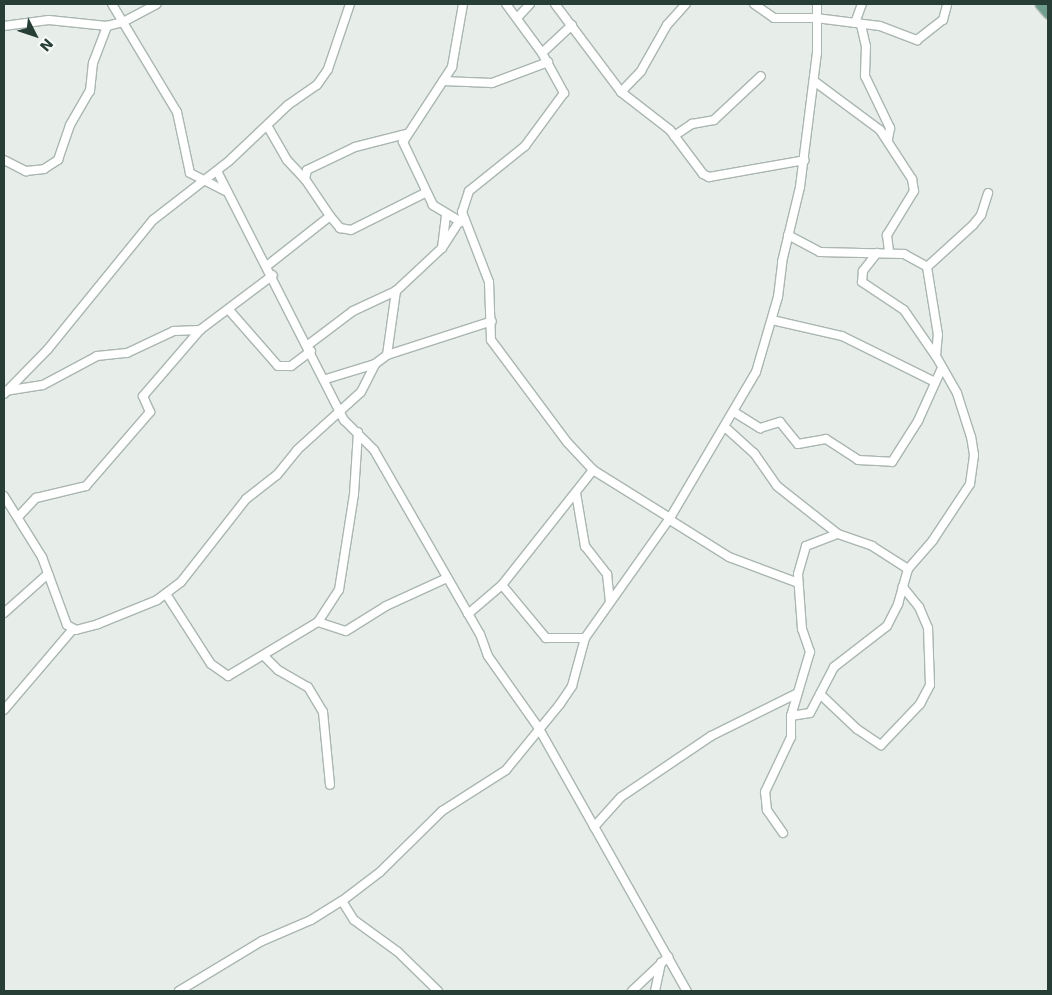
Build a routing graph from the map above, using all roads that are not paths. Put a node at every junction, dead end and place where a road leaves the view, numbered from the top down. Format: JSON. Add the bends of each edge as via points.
{"nodes":[{"id":1,"x":112,"y":4,"type":"edge"},
{"id":2,"x":157,"y":4,"type":"edge"},
{"id":3,"x":350,"y":4,"type":"edge"},
{"id":4,"x":463,"y":4,"type":"edge"},
{"id":5,"x":506,"y":4,"type":"edge"},
{"id":6,"x":530,"y":4,"type":"edge"},
{"id":7,"x":555,"y":4,"type":"edge"},
{"id":8,"x":566,"y":4,"type":"edge"},
{"id":9,"x":686,"y":4,"type":"edge"},
{"id":10,"x":754,"y":4,"type":"edge"},
{"id":11,"x":817,"y":4,"type":"edge"},
{"id":12,"x":862,"y":4,"type":"edge"},
{"id":13,"x":1041,"y":4,"type":"edge"},
{"id":14,"x":947,"y":5,"type":"dead end"},
{"id":15,"x":1048,"y":12,"type":"edge"},
{"id":16,"x":566,"y":16,"type":"junction"},
{"id":17,"x":516,"y":18,"type":"junction"},
{"id":18,"x":816,"y":18,"type":"junction"},
{"id":19,"x":123,"y":22,"type":"junction"},
{"id":20,"x":858,"y":24,"type":"junction"},
{"id":21,"x":572,"y":25,"type":"junction"},
{"id":22,"x":4,"y":26,"type":"edge"},
{"id":23,"x":107,"y":26,"type":"junction"},
{"id":24,"x":542,"y":53,"type":"junction"},
{"id":25,"x":548,"y":62,"type":"junction"},
{"id":26,"x":762,"y":76,"type":"dead end"},
{"id":27,"x":443,"y":81,"type":"junction"},
{"id":28,"x":814,"y":81,"type":"junction"},
{"id":29,"x":622,"y":92,"type":"junction"},
{"id":30,"x":268,"y":127,"type":"junction"},
{"id":31,"x":406,"y":134,"type":"junction"},
{"id":32,"x":674,"y":136,"type":"junction"},
{"id":33,"x":888,"y":139,"type":"junction"},
{"id":34,"x":4,"y":160,"type":"edge"},
{"id":35,"x":804,"y":160,"type":"junction"},
{"id":36,"x":218,"y":170,"type":"junction"},
{"id":37,"x":303,"y":171,"type":"junction"},
{"id":38,"x":206,"y":178,"type":"junction"},
{"id":39,"x":225,"y":191,"type":"junction"},
{"id":40,"x":425,"y":193,"type":"junction"},
{"id":41,"x":988,"y":193,"type":"dead end"},
{"id":42,"x":462,"y":212,"type":"junction"},
{"id":43,"x":330,"y":216,"type":"junction"},
{"id":44,"x":446,"y":216,"type":"junction"},
{"id":45,"x":461,"y":222,"type":"junction"},
{"id":46,"x":788,"y":234,"type":"junction"},
{"id":47,"x":442,"y":248,"type":"junction"},
{"id":48,"x":889,"y":252,"type":"junction"},
{"id":49,"x":877,"y":253,"type":"junction"},
{"id":50,"x":268,"y":265,"type":"junction"},
{"id":51,"x":927,"y":267,"type":"junction"},
{"id":52,"x":273,"y":275,"type":"junction"},
{"id":53,"x":396,"y":291,"type":"junction"},
{"id":54,"x":229,"y":310,"type":"junction"},
{"id":55,"x":772,"y":320,"type":"junction"},
{"id":56,"x":492,"y":321,"type":"junction"},
{"id":57,"x":200,"y":330,"type":"junction"},
{"id":58,"x":310,"y":348,"type":"junction"},
{"id":59,"x":387,"y":355,"type":"junction"},
{"id":60,"x":936,"y":356,"type":"junction"},
{"id":61,"x":375,"y":364,"type":"junction"},
{"id":62,"x":941,"y":370,"type":"junction"},
{"id":63,"x":326,"y":379,"type":"junction"},
{"id":64,"x":935,"y":382,"type":"junction"},
{"id":65,"x":4,"y":392,"type":"edge"},
{"id":66,"x":342,"y":410,"type":"junction"},
{"id":67,"x":734,"y":412,"type":"junction"},
{"id":68,"x":726,"y":428,"type":"junction"},
{"id":69,"x":358,"y":432,"type":"junction"},
{"id":70,"x":593,"y":470,"type":"junction"},
{"id":71,"x":576,"y":493,"type":"junction"},
{"id":72,"x":4,"y":496,"type":"edge"},
{"id":73,"x":19,"y":516,"type":"junction"},
{"id":74,"x":670,"y":519,"type":"junction"},
{"id":75,"x":838,"y":534,"type":"junction"},
{"id":76,"x":908,"y":569,"type":"junction"},
{"id":77,"x":48,"y":574,"type":"junction"},
{"id":78,"x":447,"y":578,"type":"junction"},
{"id":79,"x":798,"y":583,"type":"junction"},
{"id":80,"x":502,"y":585,"type":"junction"},
{"id":81,"x":903,"y":586,"type":"junction"},
{"id":82,"x":166,"y":594,"type":"junction"},
{"id":83,"x":609,"y":605,"type":"junction"},
{"id":84,"x":4,"y":613,"type":"edge"},
{"id":85,"x":468,"y":614,"type":"junction"},
{"id":86,"x":318,"y":622,"type":"junction"},
{"id":87,"x":72,"y":630,"type":"junction"},
{"id":88,"x":585,"y":638,"type":"junction"},
{"id":89,"x":264,"y":656,"type":"junction"},
{"id":90,"x":796,"y":694,"type":"junction"},
{"id":91,"x":820,"y":694,"type":"junction"},
{"id":92,"x":4,"y":710,"type":"edge"},
{"id":93,"x":791,"y":716,"type":"junction"},
{"id":94,"x":538,"y":727,"type":"junction"},
{"id":95,"x":330,"y":785,"type":"dead end"},
{"id":96,"x":594,"y":827,"type":"junction"},
{"id":97,"x":783,"y":833,"type":"dead end"},
{"id":98,"x":342,"y":901,"type":"junction"},
{"id":99,"x":664,"y":960,"type":"junction"},
{"id":100,"x":179,"y":991,"type":"edge"},
{"id":101,"x":438,"y":991,"type":"edge"},
{"id":102,"x":632,"y":991,"type":"edge"},
{"id":103,"x":655,"y":991,"type":"edge"},
{"id":104,"x":687,"y":991,"type":"edge"}],
"edges":[{"from":1,"to":19,"type":"street"},
{"from":2,"to":19,"type":"street"},
{"from":3,"to":30,"type":"street","via":[[323,78],[288,105]]},
{"from":4,"to":27,"type":"street","via":[[456,51]]},
{"from":5,"to":17,"type":"street"},
{"from":6,"to":17,"type":"street"},
{"from":7,"to":16,"type":"street"},
{"from":8,"to":16,"type":"street"},
{"from":9,"to":29,"type":"street"},
{"from":10,"to":18,"type":"street","via":[[776,18]]},
{"from":11,"to":18,"type":"street"},
{"from":12,"to":20,"type":"street"},
{"from":13,"to":15,"type":"main road"},
{"from":14,"to":20,"type":"street","via":[[943,20],[917,40],[893,29]]},
{"from":16,"to":21,"type":"street"},
{"from":17,"to":24,"type":"street"},
{"from":18,"to":20,"type":"street"},
{"from":18,"to":28,"type":"street"},
{"from":19,"to":23,"type":"street"},
{"from":19,"to":38,"type":"street","via":[[177,112],[190,172]]},
{"from":20,"to":33,"type":"street","via":[[866,46],[865,76],[890,128]]},
{"from":21,"to":24,"type":"street"},
{"from":21,"to":29,"type":"street"},
{"from":22,"to":23,"type":"street","via":[[49,20]]},
{"from":23,"to":34,"type":"street","via":[[93,63],[90,91],[70,125],[58,160],[44,169],[26,171]]},
{"from":24,"to":25,"type":"street"},
{"from":25,"to":27,"type":"street","via":[[492,83]]},
{"from":25,"to":42,"type":"street","via":[[563,88],[563,98],[525,146],[468,191]]},
{"from":26,"to":32,"type":"street","via":[[714,120],[692,124]]},
{"from":27,"to":31,"type":"street"},
{"from":28,"to":33,"type":"street"},
{"from":28,"to":35,"type":"street"},
{"from":29,"to":32,"type":"street"},
{"from":30,"to":36,"type":"street"},
{"from":30,"to":37,"type":"street","via":[[287,160]]},
{"from":31,"to":37,"type":"street","via":[[355,147]]},
{"from":31,"to":40,"type":"street","via":[[406,150]]},
{"from":32,"to":35,"type":"street","via":[[697,169],[709,177]]},
{"from":33,"to":48,"type":"street","via":[[914,185],[911,198],[890,228]]},
{"from":35,"to":46,"type":"street"},
{"from":36,"to":38,"type":"street"},
{"from":36,"to":39,"type":"street"},
{"from":37,"to":43,"type":"street"},
{"from":38,"to":39,"type":"street"},
{"from":38,"to":65,"type":"street","via":[[153,220],[42,356]]},
{"from":39,"to":50,"type":"street"},
{"from":40,"to":43,"type":"street","via":[[351,230],[340,228]]},
{"from":40,"to":44,"type":"street"},
{"from":41,"to":51,"type":"street","via":[[981,215],[973,225]]},
{"from":42,"to":45,"type":"street"},
{"from":42,"to":56,"type":"street","via":[[489,282]]},
{"from":43,"to":50,"type":"street"},
{"from":44,"to":45,"type":"street"},
{"from":44,"to":47,"type":"street"},
{"from":45,"to":47,"type":"street"},
{"from":46,"to":49,"type":"street","via":[[820,252]]},
{"from":46,"to":55,"type":"street"},
{"from":47,"to":53,"type":"street"},
{"from":48,"to":49,"type":"street"},
{"from":48,"to":51,"type":"street","via":[[904,254]]},
{"from":49,"to":60,"type":"street","via":[[868,262],[862,282],[904,310]]},
{"from":50,"to":52,"type":"street"},
{"from":51,"to":60,"type":"street","via":[[938,335]]},
{"from":52,"to":54,"type":"street"},
{"from":52,"to":58,"type":"street"},
{"from":53,"to":58,"type":"street","via":[[353,311]]},
{"from":53,"to":59,"type":"street"},
{"from":54,"to":57,"type":"street"},
{"from":54,"to":58,"type":"street","via":[[278,366],[291,366]]},
{"from":55,"to":64,"type":"street","via":[[842,336]]},
{"from":55,"to":67,"type":"street","via":[[756,372]]},
{"from":56,"to":59,"type":"street"},
{"from":56,"to":70,"type":"street","via":[[491,340],[495,350]]},
{"from":57,"to":65,"type":"street","via":[[174,331],[127,353],[97,356],[43,385]]},
{"from":57,"to":73,"type":"street","via":[[143,396],[150,412],[86,486],[36,498]]},
{"from":58,"to":63,"type":"street"},
{"from":59,"to":61,"type":"street"},
{"from":60,"to":62,"type":"street"},
{"from":61,"to":63,"type":"street"},
{"from":61,"to":66,"type":"street","via":[[366,385]]},
{"from":62,"to":64,"type":"street"},
{"from":62,"to":76,"type":"street","via":[[957,394],[971,437],[974,469],[956,508]]},
{"from":63,"to":66,"type":"street"},
{"from":64,"to":67,"type":"street","via":[[918,421],[892,462],[858,460],[826,439],[798,444],[780,422],[760,428]]},
{"from":66,"to":69,"type":"street","via":[[348,425]]},
{"from":66,"to":82,"type":"street","via":[[297,450],[278,475],[246,499],[200,560]]},
{"from":67,"to":68,"type":"street"},
{"from":68,"to":74,"type":"street"},
{"from":68,"to":75,"type":"street","via":[[754,453],[777,486]]},
{"from":69,"to":78,"type":"street","via":[[374,450]]},
{"from":69,"to":86,"type":"street","via":[[354,494],[339,590]]},
{"from":70,"to":71,"type":"street"},
{"from":70,"to":74,"type":"street"},
{"from":71,"to":80,"type":"street"},
{"from":71,"to":83,"type":"street","via":[[584,546],[602,566],[612,586]]},
{"from":72,"to":73,"type":"street"},
{"from":73,"to":77,"type":"street"},
{"from":74,"to":79,"type":"street","via":[[729,557]]},
{"from":74,"to":83,"type":"street"},
{"from":75,"to":76,"type":"street","via":[[872,546]]},
{"from":75,"to":79,"type":"street","via":[[806,546]]},
{"from":76,"to":81,"type":"street"},
{"from":77,"to":84,"type":"street"},
{"from":77,"to":87,"type":"street"},
{"from":78,"to":85,"type":"street"},
{"from":78,"to":86,"type":"street","via":[[386,606],[346,631]]},
{"from":79,"to":90,"type":"street","via":[[802,629],[810,652]]},
{"from":80,"to":85,"type":"street"},
{"from":80,"to":88,"type":"street","via":[[546,638]]},
{"from":81,"to":91,"type":"street","via":[[887,626],[834,668]]},
{"from":81,"to":91,"type":"street","via":[[919,606],[928,628],[930,684],[920,704],[881,745],[857,729]]},
{"from":82,"to":87,"type":"street","via":[[98,624]]},
{"from":82,"to":89,"type":"street","via":[[219,672],[228,676]]},
{"from":83,"to":88,"type":"street"},
{"from":85,"to":94,"type":"street","via":[[488,656]]},
{"from":86,"to":89,"type":"street"},
{"from":87,"to":92,"type":"street"},
{"from":88,"to":94,"type":"street","via":[[572,686]]},
{"from":89,"to":95,"type":"street","via":[[278,670],[308,687],[323,712]]},
{"from":90,"to":93,"type":"street"},
{"from":90,"to":96,"type":"street","via":[[710,736],[621,797]]},
{"from":91,"to":93,"type":"street","via":[[810,713]]},
{"from":93,"to":97,"type":"street","via":[[791,737],[765,792],[767,810]]},
{"from":94,"to":96,"type":"street"},
{"from":94,"to":98,"type":"street","via":[[506,770],[442,811],[380,872]]},
{"from":96,"to":99,"type":"street"},
{"from":98,"to":100,"type":"street","via":[[311,920],[262,941]]},
{"from":98,"to":101,"type":"street","via":[[354,920],[398,952]]},
{"from":99,"to":102,"type":"street"},
{"from":99,"to":103,"type":"street"},
{"from":99,"to":104,"type":"street"}]}
